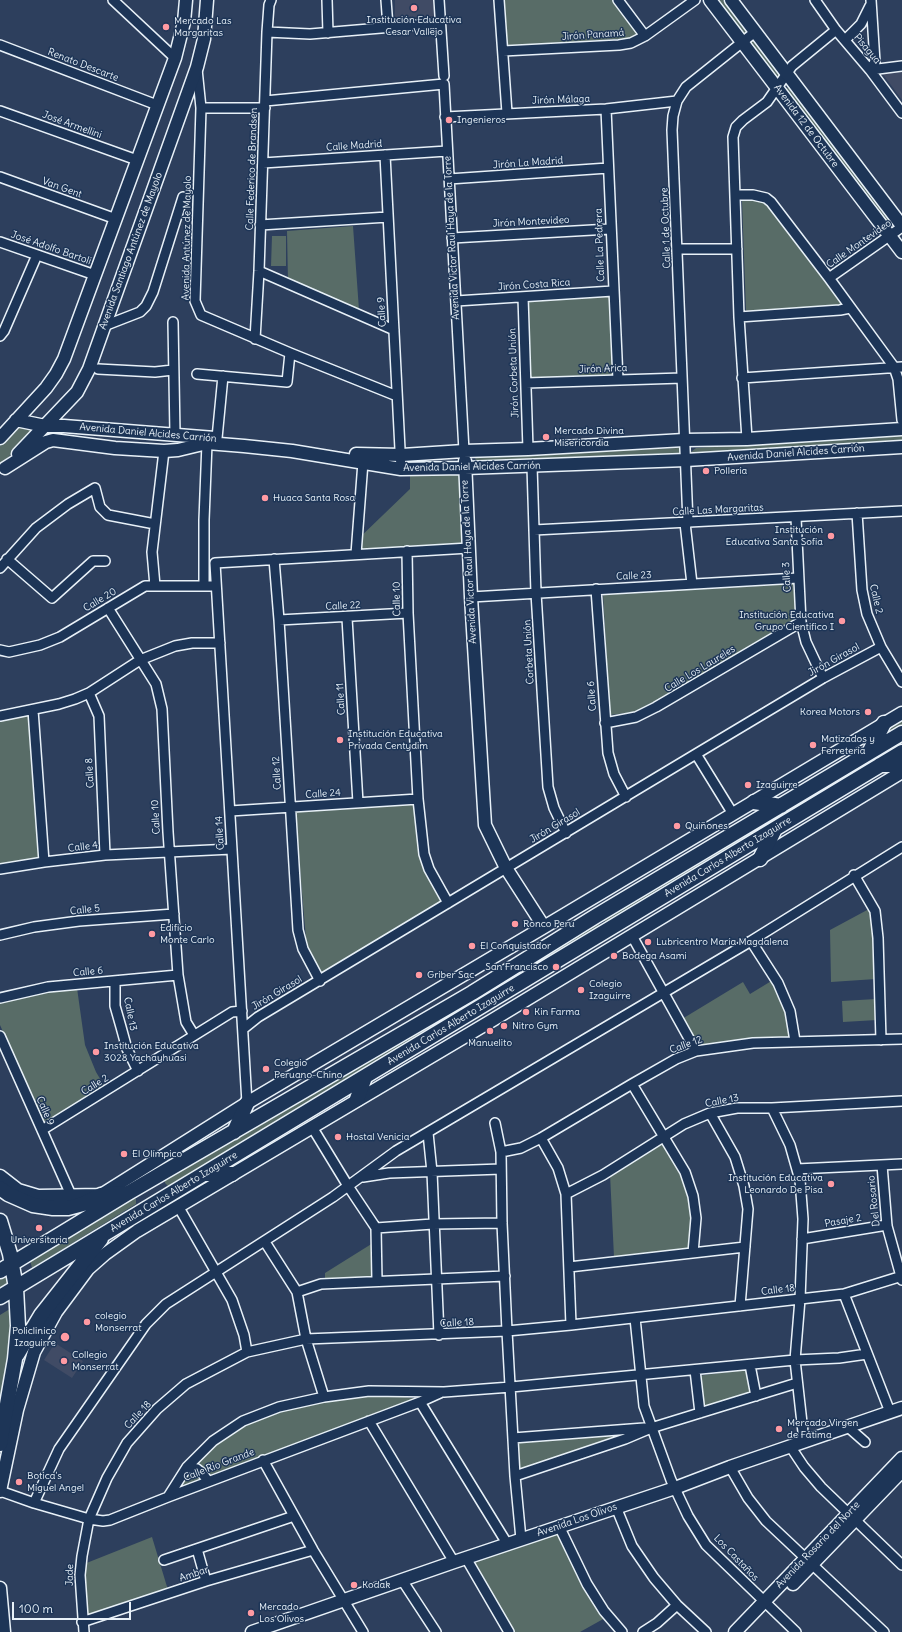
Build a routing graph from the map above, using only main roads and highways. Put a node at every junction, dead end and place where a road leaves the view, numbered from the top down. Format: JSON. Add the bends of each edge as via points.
{"nodes":[{"id":1,"x":884,"y":723,"type":"road end"},
{"id":2,"x":902,"y":733,"type":"edge"},
{"id":3,"x":870,"y":752,"type":"junction"},
{"id":4,"x":902,"y":752,"type":"edge"},
{"id":5,"x":848,"y":764,"type":"junction"},
{"id":6,"x":880,"y":765,"type":"junction"},
{"id":7,"x":902,"y":765,"type":"edge"},
{"id":8,"x":854,"y":780,"type":"junction"},
{"id":9,"x":754,"y":802,"type":"road end"},
{"id":10,"x":781,"y":806,"type":"junction"},
{"id":11,"x":774,"y":829,"type":"junction"},
{"id":12,"x":760,"y":859,"type":"road end"},
{"id":13,"x":472,"y":993,"type":"junction"},
{"id":14,"x":482,"y":1007,"type":"junction"},
{"id":15,"x":365,"y":1077,"type":"junction"},
{"id":16,"x":357,"y":1099,"type":"road end"},
{"id":17,"x":247,"y":1102,"type":"road end"},
{"id":18,"x":234,"y":1132,"type":"junction"},
{"id":19,"x":206,"y":1174,"type":"junction"},
{"id":20,"x":232,"y":1174,"type":"road end"},
{"id":21,"x":159,"y":1175,"type":"junction"},
{"id":22,"x":0,"y":1188,"type":"edge"},
{"id":23,"x":131,"y":1191,"type":"junction"},
{"id":24,"x":171,"y":1193,"type":"junction"},
{"id":25,"x":101,"y":1195,"type":"junction"},
{"id":26,"x":144,"y":1209,"type":"junction"},
{"id":27,"x":87,"y":1218,"type":"junction"},
{"id":28,"x":0,"y":1221,"type":"edge"},
{"id":29,"x":108,"y":1231,"type":"junction"},
{"id":30,"x":6,"y":1267,"type":"edge"},
{"id":31,"x":72,"y":1277,"type":"junction"},
{"id":32,"x":16,"y":1288,"type":"junction"},
{"id":33,"x":70,"y":1292,"type":"road end"},
{"id":34,"x":0,"y":1298,"type":"edge"},
{"id":35,"x":15,"y":1359,"type":"junction"},
{"id":36,"x":0,"y":1444,"type":"edge"}],
"edges":[{"from":1,"to":3,"type":"main road"},
{"from":2,"to":3,"type":"main road","name":"Avenida Carlos Alberto Izaguirre"},
{"from":3,"to":5,"type":"main road","name":"Avenida Carlos Alberto Izaguirre"},
{"from":4,"to":6,"type":"main road","name":"Avenida Carlos Alberto Izaguirre"},
{"from":5,"to":8,"type":"main road","via":[[856,773]]},
{"from":5,"to":10,"type":"main road","name":"Avenida Carlos Alberto Izaguirre"},
{"from":6,"to":7,"type":"main road"},
{"from":6,"to":8,"type":"main road","name":"Avenida Carlos Alberto Izaguirre"},
{"from":8,"to":11,"type":"main road","name":"Avenida Carlos Alberto Izaguirre"},
{"from":9,"to":10,"type":"main road"},
{"from":10,"to":13,"type":"main road","name":"Avenida Carlos Alberto Izaguirre"},
{"from":11,"to":12,"type":"main road"},
{"from":11,"to":14,"type":"main road","name":"Avenida Carlos Alberto Izaguirre"},
{"from":13,"to":14,"type":"main road","via":[[472,1005]]},
{"from":13,"to":18,"type":"main road","name":"Avenida Carlos Alberto Izaguirre"},
{"from":14,"to":15,"type":"main road","name":"Avenida Carlos Alberto Izaguirre"},
{"from":15,"to":16,"type":"main road"},
{"from":15,"to":19,"type":"main road","name":"Avenida Carlos Alberto Izaguirre"},
{"from":17,"to":18,"type":"main road"},
{"from":18,"to":21,"type":"main road","name":"Avenida Carlos Alberto Izaguirre"},
{"from":19,"to":20,"type":"main road"},
{"from":19,"to":24,"type":"main road","name":"Avenida Carlos Alberto Izaguirre"},
{"from":21,"to":23,"type":"main road","name":"Avenida Carlos Alberto Izaguirre"},
{"from":21,"to":24,"type":"main road","via":[[162,1189]]},
{"from":22,"to":25,"type":"main road","via":[[33,1205],[53,1208],[83,1204]]},
{"from":23,"to":25,"type":"main road"},
{"from":23,"to":26,"type":"main road","via":[[140,1193],[143,1197]]},
{"from":23,"to":27,"type":"main road","name":"Avenida Carlos Alberto Izaguirre"},
{"from":24,"to":26,"type":"main road","name":"Avenida Carlos Alberto Izaguirre"},
{"from":25,"to":27,"type":"main road"},
{"from":26,"to":29,"type":"main road","name":"Avenida Carlos Alberto Izaguirre"},
{"from":27,"to":30,"type":"main road","name":"Avenida Carlos Alberto Izaguirre"},
{"from":28,"to":30,"type":"main road","via":[[10,1254]]},
{"from":29,"to":31,"type":"main road"},
{"from":29,"to":32,"type":"main road","name":"Avenida Carlos Alberto Izaguirre"},
{"from":30,"to":32,"type":"main road"},
{"from":31,"to":33,"type":"main road"},
{"from":31,"to":35,"type":"main road","via":[[40,1315]]},
{"from":32,"to":34,"type":"main road","name":"Avenida Carlos Alberto Izaguirre"},
{"from":32,"to":35,"type":"main road","via":[[18,1326]]},
{"from":35,"to":36,"type":"main road","via":[[12,1410]]}]}
